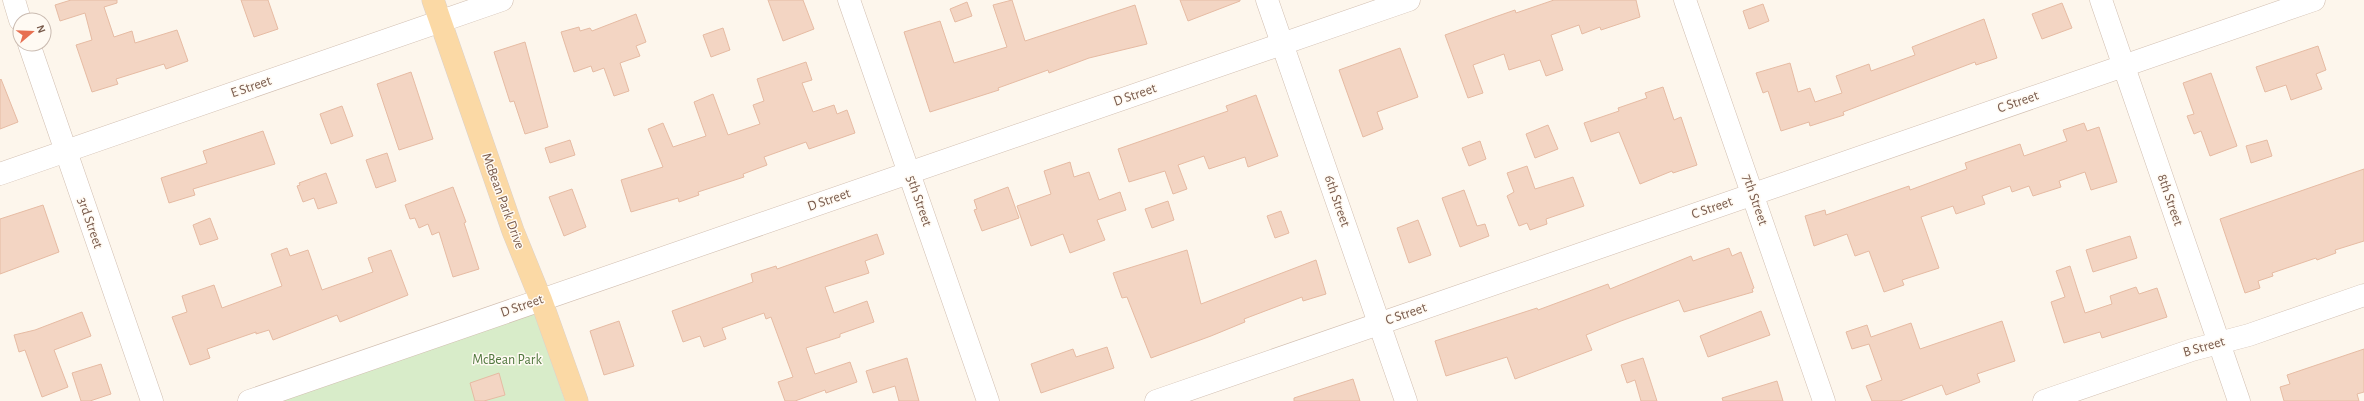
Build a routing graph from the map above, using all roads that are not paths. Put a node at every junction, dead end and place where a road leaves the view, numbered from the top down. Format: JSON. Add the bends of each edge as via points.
{"nodes":[{"id":1,"x":14,"y":0,"type":"edge"},
{"id":2,"x":433,"y":0,"type":"edge"},
{"id":3,"x":502,"y":0,"type":"edge"},
{"id":4,"x":849,"y":0,"type":"edge"},
{"id":5,"x":1267,"y":0,"type":"edge"},
{"id":6,"x":1409,"y":0,"type":"edge"},
{"id":7,"x":1686,"y":0,"type":"edge"},
{"id":8,"x":2101,"y":0,"type":"edge"},
{"id":9,"x":2314,"y":0,"type":"edge"},
{"id":10,"x":18,"y":12,"type":"edge"},
{"id":11,"x":440,"y":21,"type":"junction"},
{"id":12,"x":1282,"y":44,"type":"junction"},
{"id":13,"x":32,"y":52,"type":"edge"},
{"id":14,"x":2124,"y":66,"type":"junction"},
{"id":15,"x":66,"y":151,"type":"junction"},
{"id":16,"x":909,"y":173,"type":"junction"},
{"id":17,"x":0,"y":174,"type":"edge"},
{"id":18,"x":1753,"y":194,"type":"junction"},
{"id":19,"x":2364,"y":295,"type":"edge"},
{"id":20,"x":542,"y":300,"type":"junction"},
{"id":21,"x":1379,"y":324,"type":"junction"},
{"id":22,"x":2219,"y":343,"type":"junction"},
{"id":23,"x":152,"y":401,"type":"edge"},
{"id":24,"x":249,"y":401,"type":"edge"},
{"id":25,"x":577,"y":401,"type":"edge"},
{"id":26,"x":988,"y":401,"type":"edge"},
{"id":27,"x":1156,"y":401,"type":"edge"},
{"id":28,"x":1406,"y":401,"type":"edge"},
{"id":29,"x":1824,"y":401,"type":"edge"},
{"id":30,"x":2044,"y":401,"type":"edge"},
{"id":31,"x":2239,"y":401,"type":"edge"}],
"edges":[{"from":1,"to":10,"type":"street"},
{"from":2,"to":11,"type":"main road","name":"McBean Park Drive"},
{"from":3,"to":11,"type":"street","name":"E Street"},
{"from":4,"to":16,"type":"street","name":"5th Street"},
{"from":5,"to":12,"type":"street","name":"6th Street"},
{"from":6,"to":12,"type":"street","name":"D Street"},
{"from":7,"to":18,"type":"street","name":"7th Street"},
{"from":8,"to":14,"type":"street","name":"8th Street"},
{"from":9,"to":14,"type":"street","name":"C Street"},
{"from":11,"to":15,"type":"street","name":"E Street"},
{"from":11,"to":20,"type":"main road","name":"McBean Park Drive","via":[[513,231]]},
{"from":12,"to":16,"type":"street","name":"D Street"},
{"from":12,"to":21,"type":"street","name":"6th Street"},
{"from":13,"to":15,"type":"street","name":"3rd Street"},
{"from":14,"to":18,"type":"street","name":"C Street"},
{"from":14,"to":22,"type":"street","name":"8th Street"},
{"from":15,"to":17,"type":"street","name":"E Street"},
{"from":15,"to":23,"type":"street","name":"3rd Street"},
{"from":16,"to":20,"type":"street","name":"D Street"},
{"from":16,"to":26,"type":"street","name":"5th Street"},
{"from":18,"to":21,"type":"street","name":"C Street"},
{"from":18,"to":29,"type":"street","name":"7th Street"},
{"from":19,"to":22,"type":"street","name":"B Street"},
{"from":20,"to":24,"type":"street","name":"D Street"},
{"from":20,"to":25,"type":"main road","name":"McBean Park Drive"},
{"from":21,"to":27,"type":"street","name":"C Street"},
{"from":21,"to":28,"type":"street","name":"6th Street"},
{"from":22,"to":30,"type":"street","name":"B Street"},
{"from":22,"to":31,"type":"street","name":"8th Street"}]}
